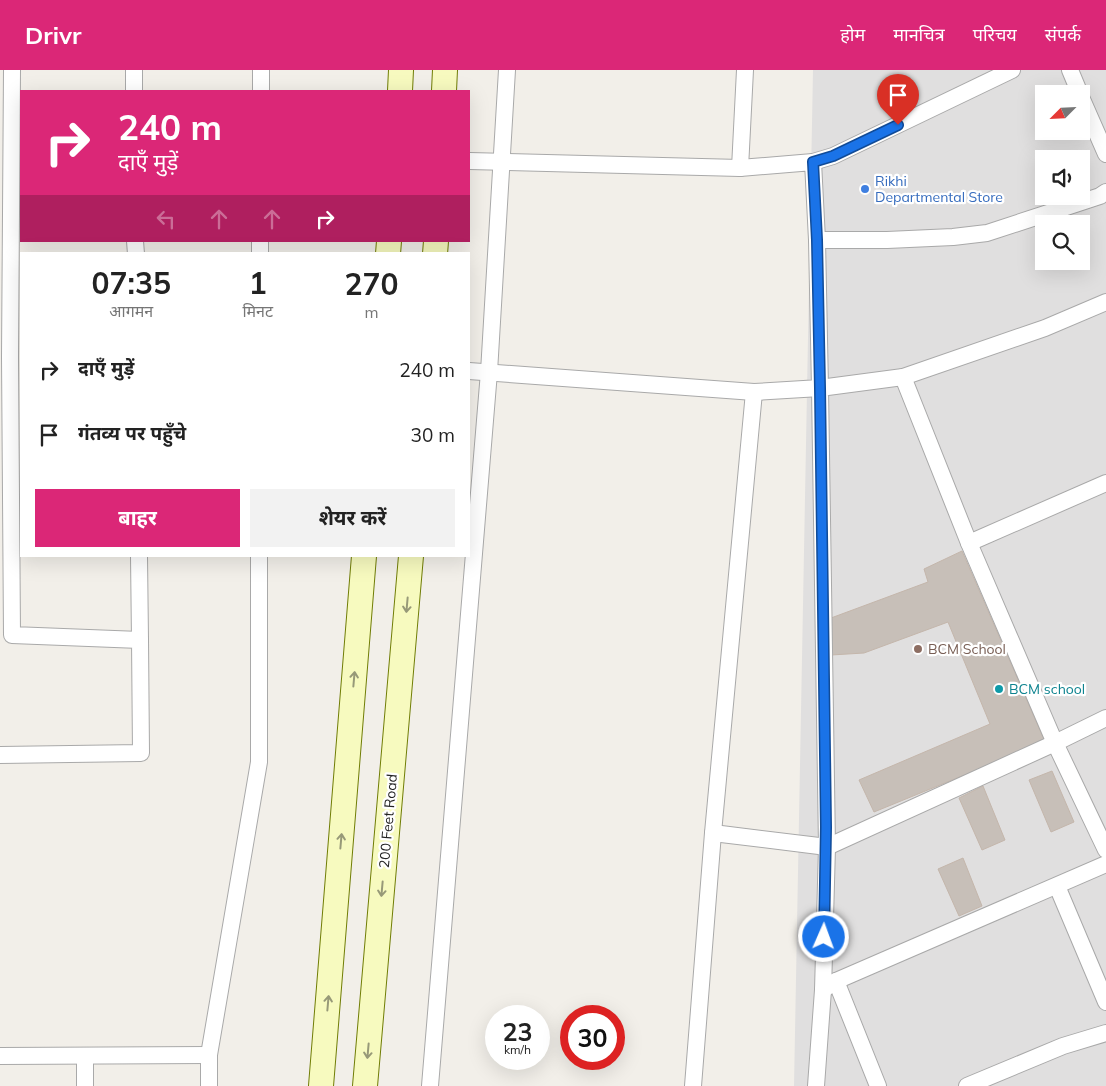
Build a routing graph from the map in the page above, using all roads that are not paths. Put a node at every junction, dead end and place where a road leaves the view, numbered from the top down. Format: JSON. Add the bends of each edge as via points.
{"nodes":[{"id":1,"x":12,"y":70,"type":"edge"},
{"id":2,"x":134,"y":70,"type":"edge"},
{"id":3,"x":261,"y":70,"type":"edge"},
{"id":4,"x":401,"y":70,"type":"edge"},
{"id":5,"x":445,"y":70,"type":"edge"},
{"id":6,"x":507,"y":70,"type":"edge"},
{"id":7,"x":745,"y":70,"type":"edge"},
{"id":8,"x":1012,"y":70,"type":"edge"},
{"id":9,"x":1070,"y":70,"type":"edge"},
{"id":10,"x":1077,"y":85,"type":"edge"},
{"id":11,"x":134,"y":90,"type":"edge"},
{"id":12,"x":261,"y":90,"type":"edge"},
{"id":13,"x":400,"y":90,"type":"edge"},
{"id":14,"x":444,"y":90,"type":"edge"},
{"id":15,"x":6,"y":116,"type":"edge"},
{"id":16,"x":1090,"y":116,"type":"edge"},
{"id":17,"x":1106,"y":154,"type":"edge"},
{"id":18,"x":470,"y":161,"type":"edge"},
{"id":19,"x":502,"y":162,"type":"junction"},
{"id":20,"x":813,"y":162,"type":"junction"},
{"id":21,"x":740,"y":168,"type":"junction"},
{"id":22,"x":1106,"y":192,"type":"edge"},
{"id":23,"x":5,"y":237,"type":"edge"},
{"id":24,"x":817,"y":240,"type":"junction"},
{"id":25,"x":1106,"y":302,"type":"edge"},
{"id":26,"x":5,"y":357,"type":"edge"},
{"id":27,"x":470,"y":371,"type":"edge"},
{"id":28,"x":489,"y":372,"type":"junction"},
{"id":29,"x":903,"y":377,"type":"junction"},
{"id":30,"x":820,"y":388,"type":"junction"},
{"id":31,"x":754,"y":392,"type":"junction"},
{"id":32,"x":1106,"y":483,"type":"edge"},
{"id":33,"x":969,"y":543,"type":"junction"},
{"id":34,"x":139,"y":557,"type":"edge"},
{"id":35,"x":259,"y":557,"type":"edge"},
{"id":36,"x":364,"y":557,"type":"edge"},
{"id":37,"x":411,"y":557,"type":"edge"},
{"id":38,"x":6,"y":634,"type":"edge"},
{"id":39,"x":140,"y":640,"type":"junction"},
{"id":40,"x":1106,"y":718,"type":"edge"},
{"id":41,"x":1055,"y":743,"type":"junction"},
{"id":42,"x":0,"y":755,"type":"edge"},
{"id":43,"x":713,"y":833,"type":"junction"},
{"id":44,"x":827,"y":847,"type":"junction"},
{"id":45,"x":1106,"y":850,"type":"edge"},
{"id":46,"x":1106,"y":864,"type":"edge"},
{"id":47,"x":1057,"y":886,"type":"junction"},
{"id":48,"x":830,"y":986,"type":"junction"},
{"id":49,"x":1106,"y":1002,"type":"edge"},
{"id":50,"x":1106,"y":1033,"type":"edge"},
{"id":51,"x":209,"y":1055,"type":"junction"},
{"id":52,"x":0,"y":1056,"type":"edge"},
{"id":53,"x":85,"y":1056,"type":"junction"},
{"id":54,"x":85,"y":1086,"type":"edge"},
{"id":55,"x":209,"y":1086,"type":"edge"},
{"id":56,"x":321,"y":1086,"type":"edge"},
{"id":57,"x":365,"y":1086,"type":"edge"},
{"id":58,"x":430,"y":1086,"type":"edge"},
{"id":59,"x":693,"y":1086,"type":"edge"},
{"id":60,"x":816,"y":1086,"type":"edge"},
{"id":61,"x":878,"y":1086,"type":"edge"},
{"id":62,"x":967,"y":1086,"type":"edge"}],
"edges":[{"from":1,"to":15,"type":"street"},
{"from":2,"to":11,"type":"street"},
{"from":3,"to":12,"type":"street"},
{"from":4,"to":13,"type":"street"},
{"from":5,"to":14,"type":"street"},
{"from":6,"to":19,"type":"street"},
{"from":7,"to":21,"type":"street"},
{"from":8,"to":20,"type":"street","via":[[833,156]]},
{"from":9,"to":10,"type":"street"},
{"from":15,"to":23,"type":"street"},
{"from":16,"to":17,"type":"street"},
{"from":18,"to":19,"type":"street"},
{"from":19,"to":21,"type":"street"},
{"from":19,"to":28,"type":"street"},
{"from":20,"to":21,"type":"street"},
{"from":20,"to":24,"type":"street"},
{"from":22,"to":24,"type":"street","via":[[987,233],[895,240]]},
{"from":23,"to":26,"type":"street"},
{"from":24,"to":30,"type":"street"},
{"from":25,"to":29,"type":"street","via":[[1045,328]]},
{"from":26,"to":38,"type":"street"},
{"from":27,"to":28,"type":"street"},
{"from":28,"to":31,"type":"street"},
{"from":28,"to":58,"type":"street"},
{"from":29,"to":30,"type":"street"},
{"from":29,"to":33,"type":"street"},
{"from":30,"to":31,"type":"street"},
{"from":30,"to":44,"type":"street"},
{"from":31,"to":43,"type":"street"},
{"from":32,"to":33,"type":"street"},
{"from":33,"to":41,"type":"street"},
{"from":34,"to":39,"type":"street"},
{"from":35,"to":51,"type":"street","via":[[259,762]]},
{"from":56,"to":36,"type":"street","one_way":true},
{"from":37,"to":57,"type":"street","name":"200 Feet Road","one_way":true},
{"from":38,"to":39,"type":"street"},
{"from":39,"to":42,"type":"street","via":[[141,753]]},
{"from":40,"to":41,"type":"street"},
{"from":41,"to":44,"type":"street"},
{"from":41,"to":45,"type":"street"},
{"from":43,"to":44,"type":"street"},
{"from":43,"to":59,"type":"street"},
{"from":44,"to":48,"type":"street"},
{"from":46,"to":47,"type":"street"},
{"from":47,"to":48,"type":"street"},
{"from":47,"to":49,"type":"street"},
{"from":48,"to":60,"type":"street"},
{"from":48,"to":61,"type":"street"},
{"from":50,"to":62,"type":"street","via":[[1063,1046]]},
{"from":51,"to":53,"type":"street"},
{"from":51,"to":55,"type":"street"},
{"from":52,"to":53,"type":"street"},
{"from":53,"to":54,"type":"street"}]}
